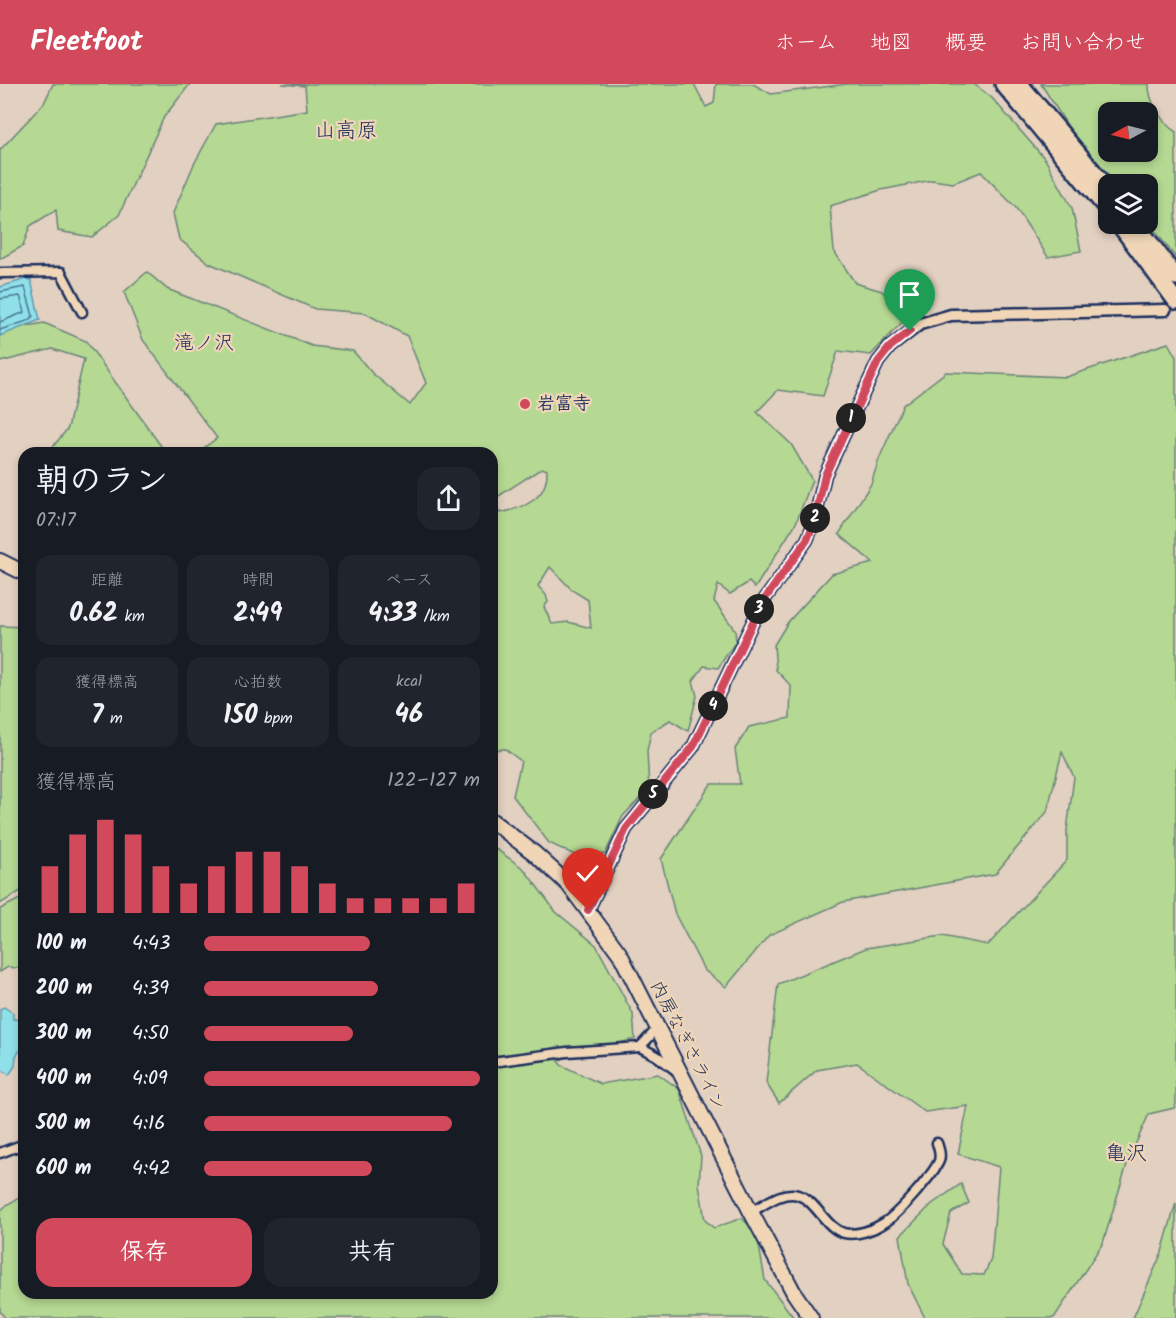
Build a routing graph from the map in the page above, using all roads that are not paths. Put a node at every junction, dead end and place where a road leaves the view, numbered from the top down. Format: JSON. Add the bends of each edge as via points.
{"nodes":[{"id":1,"x":1003,"y":84,"type":"edge"},
{"id":2,"x":1020,"y":84,"type":"edge"},
{"id":3,"x":1098,"y":177,"type":"edge"},
{"id":4,"x":1098,"y":198,"type":"edge"},
{"id":5,"x":1125,"y":234,"type":"edge"},
{"id":6,"x":1144,"y":234,"type":"edge"},
{"id":7,"x":0,"y":273,"type":"edge"},
{"id":8,"x":1176,"y":277,"type":"edge"},
{"id":9,"x":1171,"y":306,"type":"edge"},
{"id":10,"x":82,"y":312,"type":"dead end"},
{"id":11,"x":0,"y":561,"type":"edge"},
{"id":12,"x":18,"y":570,"type":"edge"},
{"id":13,"x":498,"y":826,"type":"edge"},
{"id":14,"x":588,"y":910,"type":"junction"},
{"id":15,"x":658,"y":1028,"type":"junction"},
{"id":16,"x":640,"y":1047,"type":"junction"},
{"id":17,"x":498,"y":1061,"type":"edge"},
{"id":18,"x":682,"y":1076,"type":"junction"},
{"id":19,"x":937,"y":1143,"type":"dead end"},
{"id":20,"x":18,"y":1146,"type":"edge"},
{"id":21,"x":0,"y":1153,"type":"edge"},
{"id":22,"x":751,"y":1212,"type":"junction"},
{"id":23,"x":811,"y":1318,"type":"edge"}],
"edges":[{"from":1,"to":4,"type":"highway"},
{"from":2,"to":3,"type":"highway"},
{"from":5,"to":9,"type":"highway"},
{"from":6,"to":8,"type":"highway"},
{"from":7,"to":10,"type":"street","via":[[61,272]]},
{"from":9,"to":14,"type":"street","via":[[951,315],[920,324],[890,347],[870,376],[825,475],[807,540],[762,603],[693,747],[626,829]]},
{"from":11,"to":12,"type":"highway"},
{"from":13,"to":14,"type":"highway","name":"内房なぎさライン","via":[[560,876]]},
{"from":14,"to":15,"type":"highway","name":"内房なぎさライン","via":[[620,954]]},
{"from":15,"to":16,"type":"street"},
{"from":15,"to":18,"type":"highway","name":"内房なぎさライン"},
{"from":16,"to":17,"type":"street"},
{"from":16,"to":18,"type":"street"},
{"from":18,"to":22,"type":"highway","name":"内房なぎさライン"},
{"from":19,"to":22,"type":"street","via":[[939,1160],[928,1178],[886,1222],[872,1229],[847,1234],[838,1231],[797,1194],[780,1196]]},
{"from":20,"to":21,"type":"street"},
{"from":22,"to":23,"type":"highway","name":"内房なぎさライン"}]}
